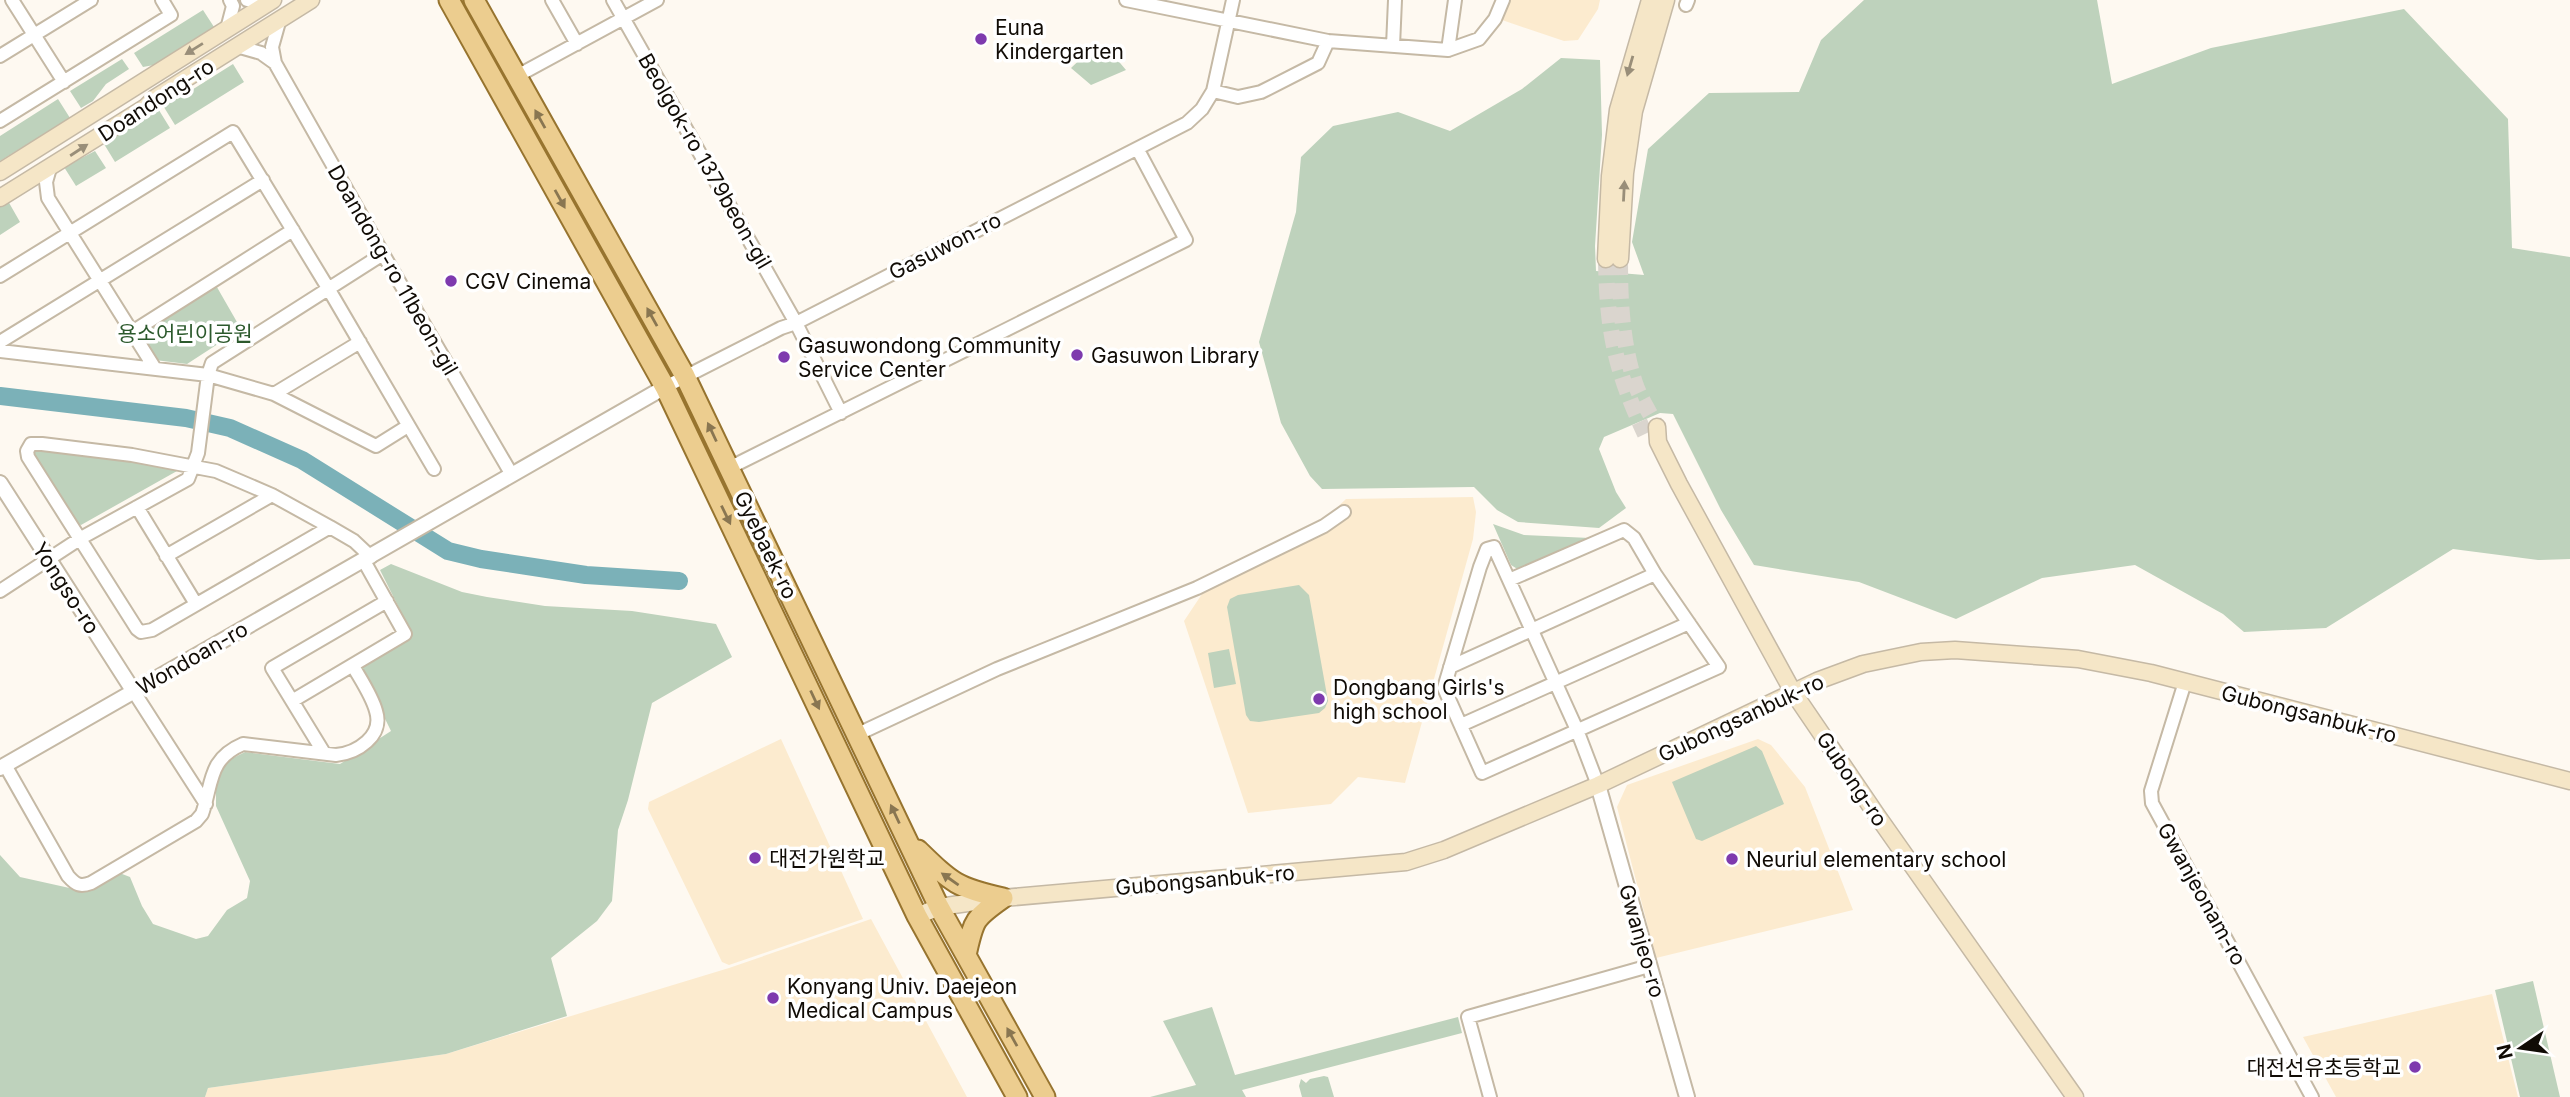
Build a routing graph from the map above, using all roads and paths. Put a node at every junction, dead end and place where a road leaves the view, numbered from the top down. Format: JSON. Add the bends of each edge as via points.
{"nodes":[{"id":1,"x":12,"y":0,"type":"edge"},
{"id":2,"x":91,"y":0,"type":"edge"},
{"id":3,"x":162,"y":0,"type":"edge"},
{"id":4,"x":230,"y":0,"type":"edge"},
{"id":5,"x":247,"y":0,"type":"edge"},
{"id":6,"x":311,"y":0,"type":"edge"},
{"id":7,"x":474,"y":0,"type":"edge"},
{"id":8,"x":552,"y":0,"type":"edge"},
{"id":9,"x":613,"y":0,"type":"edge"},
{"id":10,"x":657,"y":0,"type":"edge"},
{"id":11,"x":1126,"y":0,"type":"edge"},
{"id":12,"x":1233,"y":0,"type":"edge"},
{"id":13,"x":1395,"y":0,"type":"edge"},
{"id":14,"x":1455,"y":0,"type":"edge"},
{"id":15,"x":1503,"y":0,"type":"edge"},
{"id":16,"x":1650,"y":0,"type":"edge"},
{"id":17,"x":1665,"y":0,"type":"edge"},
{"id":18,"x":270,"y":2,"type":"edge"},
{"id":19,"x":448,"y":4,"type":"edge"},
{"id":20,"x":623,"y":19,"type":"junction"},
{"id":21,"x":279,"y":22,"type":"junction"},
{"id":22,"x":1229,"y":22,"type":"junction"},
{"id":23,"x":227,"y":29,"type":"junction"},
{"id":24,"x":34,"y":35,"type":"junction"},
{"id":25,"x":1328,"y":41,"type":"junction"},
{"id":26,"x":577,"y":44,"type":"junction"},
{"id":27,"x":1392,"y":46,"type":"junction"},
{"id":28,"x":240,"y":47,"type":"junction"},
{"id":29,"x":1448,"y":50,"type":"junction"},
{"id":30,"x":0,"y":56,"type":"edge"},
{"id":31,"x":275,"y":63,"type":"junction"},
{"id":32,"x":517,"y":76,"type":"junction"},
{"id":33,"x":64,"y":82,"type":"junction"},
{"id":34,"x":1213,"y":90,"type":"junction"},
{"id":35,"x":0,"y":121,"type":"edge"},
{"id":36,"x":1138,"y":150,"type":"junction"},
{"id":37,"x":50,"y":168,"type":"junction"},
{"id":38,"x":0,"y":172,"type":"edge"},
{"id":39,"x":263,"y":180,"type":"junction"},
{"id":40,"x":16,"y":189,"type":"junction"},
{"id":41,"x":0,"y":198,"type":"edge"},
{"id":42,"x":48,"y":198,"type":"junction"},
{"id":43,"x":293,"y":230,"type":"junction"},
{"id":44,"x":70,"y":233,"type":"junction"},
{"id":45,"x":383,"y":254,"type":"junction"},
{"id":46,"x":0,"y":276,"type":"edge"},
{"id":47,"x":101,"y":282,"type":"junction"},
{"id":48,"x":328,"y":288,"type":"junction"},
{"id":49,"x":796,"y":323,"type":"junction"},
{"id":50,"x":132,"y":332,"type":"junction"},
{"id":51,"x":0,"y":342,"type":"edge"},
{"id":52,"x":360,"y":342,"type":"junction"},
{"id":53,"x":0,"y":351,"type":"edge"},
{"id":54,"x":153,"y":367,"type":"junction"},
{"id":55,"x":208,"y":375,"type":"junction"},
{"id":56,"x":685,"y":376,"type":"junction"},
{"id":57,"x":665,"y":387,"type":"junction"},
{"id":58,"x":274,"y":394,"type":"junction"},
{"id":59,"x":841,"y":413,"type":"junction"},
{"id":60,"x":408,"y":426,"type":"junction"},
{"id":61,"x":1653,"y":435,"type":"tunnel mouth"},
{"id":62,"x":196,"y":459,"type":"junction"},
{"id":63,"x":729,"y":468,"type":"junction"},
{"id":64,"x":434,"y":469,"type":"dead end"},
{"id":65,"x":512,"y":475,"type":"junction"},
{"id":66,"x":0,"y":483,"type":"edge"},
{"id":67,"x":272,"y":495,"type":"junction"},
{"id":68,"x":136,"y":507,"type":"junction"},
{"id":69,"x":1344,"y":512,"type":"dead end"},
{"id":70,"x":330,"y":527,"type":"junction"},
{"id":71,"x":80,"y":538,"type":"junction"},
{"id":72,"x":166,"y":556,"type":"junction"},
{"id":73,"x":48,"y":559,"type":"junction"},
{"id":74,"x":367,"y":559,"type":"junction"},
{"id":75,"x":1655,"y":574,"type":"junction"},
{"id":76,"x":1509,"y":580,"type":"junction"},
{"id":77,"x":0,"y":591,"type":"edge"},
{"id":78,"x":387,"y":601,"type":"junction"},
{"id":79,"x":196,"y":604,"type":"junction"},
{"id":80,"x":1689,"y":623,"type":"junction"},
{"id":81,"x":1532,"y":630,"type":"junction"},
{"id":82,"x":353,"y":666,"type":"junction"},
{"id":83,"x":1450,"y":667,"type":"junction"},
{"id":84,"x":2185,"y":682,"type":"junction"},
{"id":85,"x":1556,"y":683,"type":"junction"},
{"id":86,"x":134,"y":692,"type":"junction"},
{"id":87,"x":1793,"y":692,"type":"junction"},
{"id":88,"x":292,"y":701,"type":"junction"},
{"id":89,"x":1461,"y":725,"type":"junction"},
{"id":90,"x":1577,"y":730,"type":"junction"},
{"id":91,"x":858,"y":734,"type":"junction"},
{"id":92,"x":324,"y":753,"type":"junction"},
{"id":93,"x":3,"y":766,"type":"edge"},
{"id":94,"x":2570,"y":781,"type":"edge"},
{"id":95,"x":1598,"y":785,"type":"junction"},
{"id":96,"x":205,"y":804,"type":"junction"},
{"id":97,"x":908,"y":841,"type":"junction"},
{"id":98,"x":1003,"y":898,"type":"junction"},
{"id":99,"x":939,"y":907,"type":"junction"},
{"id":100,"x":918,"y":916,"type":"junction"},
{"id":101,"x":966,"y":954,"type":"junction"},
{"id":102,"x":1649,"y":966,"type":"junction"},
{"id":103,"x":1017,"y":1097,"type":"edge"},
{"id":104,"x":1045,"y":1097,"type":"edge"},
{"id":105,"x":1490,"y":1097,"type":"edge"},
{"id":106,"x":1686,"y":1097,"type":"edge"},
{"id":107,"x":2075,"y":1097,"type":"edge"},
{"id":108,"x":2312,"y":1097,"type":"edge"}],
"edges":[{"from":1,"to":24,"type":"street"},
{"from":2,"to":24,"type":"street"},
{"from":3,"to":33,"type":"street","via":[[171,15]]},
{"from":4,"to":23,"type":"street","via":[[233,6]]},
{"from":5,"to":18,"type":"street"},
{"from":6,"to":21,"type":"main road","name":"Doandong-ro"},
{"from":7,"to":32,"type":"main road","name":"Gyebaek-ro"},
{"from":8,"to":26,"type":"street"},
{"from":9,"to":20,"type":"street","name":"Beolgok-ro 1379beon-gil"},
{"from":10,"to":20,"type":"street"},
{"from":11,"to":22,"type":"street"},
{"from":12,"to":22,"type":"street","name":"Gasuwon-ro"},
{"from":13,"to":27,"type":"street"},
{"from":14,"to":29,"type":"street"},
{"from":15,"to":29,"type":"street","via":[[1479,39]]},
{"from":16,"to":17,"type":"main road","one_way":true,"via":[[1618,110],[1610,176],[1613,259],[1634,111]]},
{"from":18,"to":23,"type":"main road","name":"Doandong-ro"},
{"from":19,"to":57,"type":"main road","name":"Gyebaek-ro","one_way":true},
{"from":20,"to":26,"type":"street"},
{"from":20,"to":49,"type":"street","name":"Beolgok-ro 1379beon-gil"},
{"from":21,"to":28,"type":"main road","name":"Doandong-ro"},
{"from":21,"to":31,"type":"street","via":[[272,47]]},
{"from":22,"to":25,"type":"street"},
{"from":22,"to":34,"type":"street","name":"Gasuwon-ro"},
{"from":23,"to":38,"type":"main road","name":"Doandong-ro","one_way":true},
{"from":24,"to":30,"type":"street"},
{"from":24,"to":33,"type":"street"},
{"from":25,"to":27,"type":"street"},
{"from":25,"to":34,"type":"street","via":[[1318,63],[1261,92],[1238,96]]},
{"from":26,"to":32,"type":"street"},
{"from":27,"to":29,"type":"street"},
{"from":28,"to":31,"type":"street"},
{"from":37,"to":28,"type":"main road","name":"Doandong-ro","one_way":true},
{"from":31,"to":45,"type":"street","name":"Doandong-ro 11beon-gil"},
{"from":56,"to":32,"type":"main road","name":"Gyebaek-ro","one_way":true},
{"from":33,"to":35,"type":"street"},
{"from":34,"to":36,"type":"street","name":"Gasuwon-ro","via":[[1187,123]]},
{"from":36,"to":49,"type":"street","name":"Gasuwon-ro"},
{"from":36,"to":59,"type":"street","via":[[1186,240]]},
{"from":37,"to":40,"type":"main road","name":"Doandong-ro"},
{"from":37,"to":42,"type":"street"},
{"from":39,"to":43,"type":"street"},
{"from":39,"to":44,"type":"street","via":[[233,132]]},
{"from":39,"to":47,"type":"street"},
{"from":40,"to":41,"type":"main road","name":"Doandong-ro"},
{"from":40,"to":42,"type":"street","via":[[33,190]]},
{"from":42,"to":44,"type":"street"},
{"from":43,"to":48,"type":"street"},
{"from":43,"to":50,"type":"street"},
{"from":44,"to":46,"type":"street"},
{"from":44,"to":47,"type":"street"},
{"from":45,"to":48,"type":"street"},
{"from":45,"to":65,"type":"street","name":"Doandong-ro 11beon-gil"},
{"from":47,"to":50,"type":"street"},
{"from":47,"to":51,"type":"street"},
{"from":48,"to":52,"type":"street"},
{"from":48,"to":55,"type":"street","via":[[212,363]]},
{"from":49,"to":56,"type":"street","name":"Gasuwon-ro"},
{"from":49,"to":59,"type":"street","name":"Beolgok-ro 1379beon-gil"},
{"from":50,"to":54,"type":"street"},
{"from":52,"to":58,"type":"street"},
{"from":52,"to":60,"type":"street"},
{"from":53,"to":54,"type":"street"},
{"from":54,"to":55,"type":"street"},
{"from":55,"to":58,"type":"street"},
{"from":55,"to":62,"type":"street"},
{"from":56,"to":57,"type":"street","name":"Gasuwon-ro"},
{"from":63,"to":56,"type":"main road","name":"Gyebaek-ro","one_way":true},
{"from":57,"to":65,"type":"street"},
{"from":57,"to":100,"type":"main road","name":"Gyebaek-ro","one_way":true},
{"from":58,"to":60,"type":"street","via":[[376,446]]},
{"from":59,"to":63,"type":"street"},
{"from":60,"to":64,"type":"street"},
{"from":61,"to":87,"type":"main road","name":"Gubong-ro"},
{"from":62,"to":67,"type":"street"},
{"from":62,"to":68,"type":"street","via":[[188,479]]},
{"from":62,"to":71,"type":"street","via":[[36,443],[28,447],[28,457]]},
{"from":63,"to":91,"type":"main road","name":"Gyebaek-ro"},
{"from":65,"to":74,"type":"street","name":"Wondoan-ro"},
{"from":66,"to":73,"type":"street","name":"Yongso-ro"},
{"from":67,"to":70,"type":"street"},
{"from":67,"to":72,"type":"street"},
{"from":68,"to":71,"type":"street"},
{"from":68,"to":72,"type":"street"},
{"from":69,"to":91,"type":"street","via":[[1197,588],[997,669]]},
{"from":70,"to":74,"type":"street","via":[[354,541]]},
{"from":70,"to":79,"type":"street"},
{"from":71,"to":73,"type":"street"},
{"from":71,"to":79,"type":"street","via":[[137,629],[147,632]]},
{"from":72,"to":79,"type":"street"},
{"from":73,"to":77,"type":"street"},
{"from":73,"to":86,"type":"street","name":"Yongso-ro"},
{"from":74,"to":78,"type":"street"},
{"from":74,"to":86,"type":"street","name":"Wondoan-ro"},
{"from":75,"to":76,"type":"street","via":[[1634,538],[1624,530]]},
{"from":75,"to":80,"type":"street"},
{"from":75,"to":81,"type":"street"},
{"from":76,"to":81,"type":"street"},
{"from":76,"to":83,"type":"street","via":[[1494,547],[1487,549]]},
{"from":78,"to":82,"type":"street","via":[[405,634]]},
{"from":78,"to":88,"type":"street","via":[[272,668]]},
{"from":80,"to":85,"type":"street"},
{"from":80,"to":90,"type":"street","via":[[1719,667]]},
{"from":81,"to":83,"type":"street"},
{"from":81,"to":85,"type":"street"},
{"from":82,"to":88,"type":"street"},
{"from":82,"to":92,"type":"street","via":[[378,715],[373,736],[346,754]]},
{"from":83,"to":89,"type":"street","via":[[1444,688]]},
{"from":84,"to":87,"type":"main road","name":"Gubongsanbuk-ro","via":[[2078,659],[1955,650],[1863,664]]},
{"from":84,"to":94,"type":"main road","name":"Gubongsanbuk-ro"},
{"from":84,"to":108,"type":"street","name":"Gwanjeonam-ro","via":[[2151,791],[2152,803]]},
{"from":85,"to":89,"type":"street"},
{"from":85,"to":90,"type":"street"},
{"from":86,"to":93,"type":"street","name":"Wondoan-ro"},
{"from":86,"to":96,"type":"street"},
{"from":87,"to":95,"type":"main road","name":"Gubongsanbuk-ro"},
{"from":87,"to":107,"type":"main road","name":"Gubong-ro"},
{"from":88,"to":92,"type":"street"},
{"from":89,"to":90,"type":"street","via":[[1482,773]]},
{"from":90,"to":95,"type":"street"},
{"from":97,"to":91,"type":"main road","name":"Gyebaek-ro","one_way":true},
{"from":92,"to":96,"type":"street","via":[[243,744],[233,748],[218,761]]},
{"from":93,"to":96,"type":"street","via":[[68,876],[82,886],[195,821]]},
{"from":95,"to":98,"type":"main road","name":"Gubongsanbuk-ro","via":[[1406,862]]},
{"from":95,"to":102,"type":"street","name":"Gwanjeo-ro"},
{"from":98,"to":97,"type":"main road","one_way":true,"via":[[961,887]]},
{"from":97,"to":99,"type":"main road","name":"Gyebaek-ro"},
{"from":98,"to":99,"type":"main road","name":"Gubongsanbuk-ro"},
{"from":98,"to":101,"type":"main road","via":[[974,921]]},
{"from":99,"to":100,"type":"main road","name":"Gubongsanbuk-ro"},
{"from":99,"to":101,"type":"main road","name":"Gyebaek-ro"},
{"from":100,"to":103,"type":"main road","name":"Gyebaek-ro"},
{"from":104,"to":101,"type":"main road","name":"Gyebaek-ro","one_way":true},
{"from":102,"to":105,"type":"street","via":[[1468,1017]]},
{"from":102,"to":106,"type":"street","name":"Gwanjeo-ro"}]}
